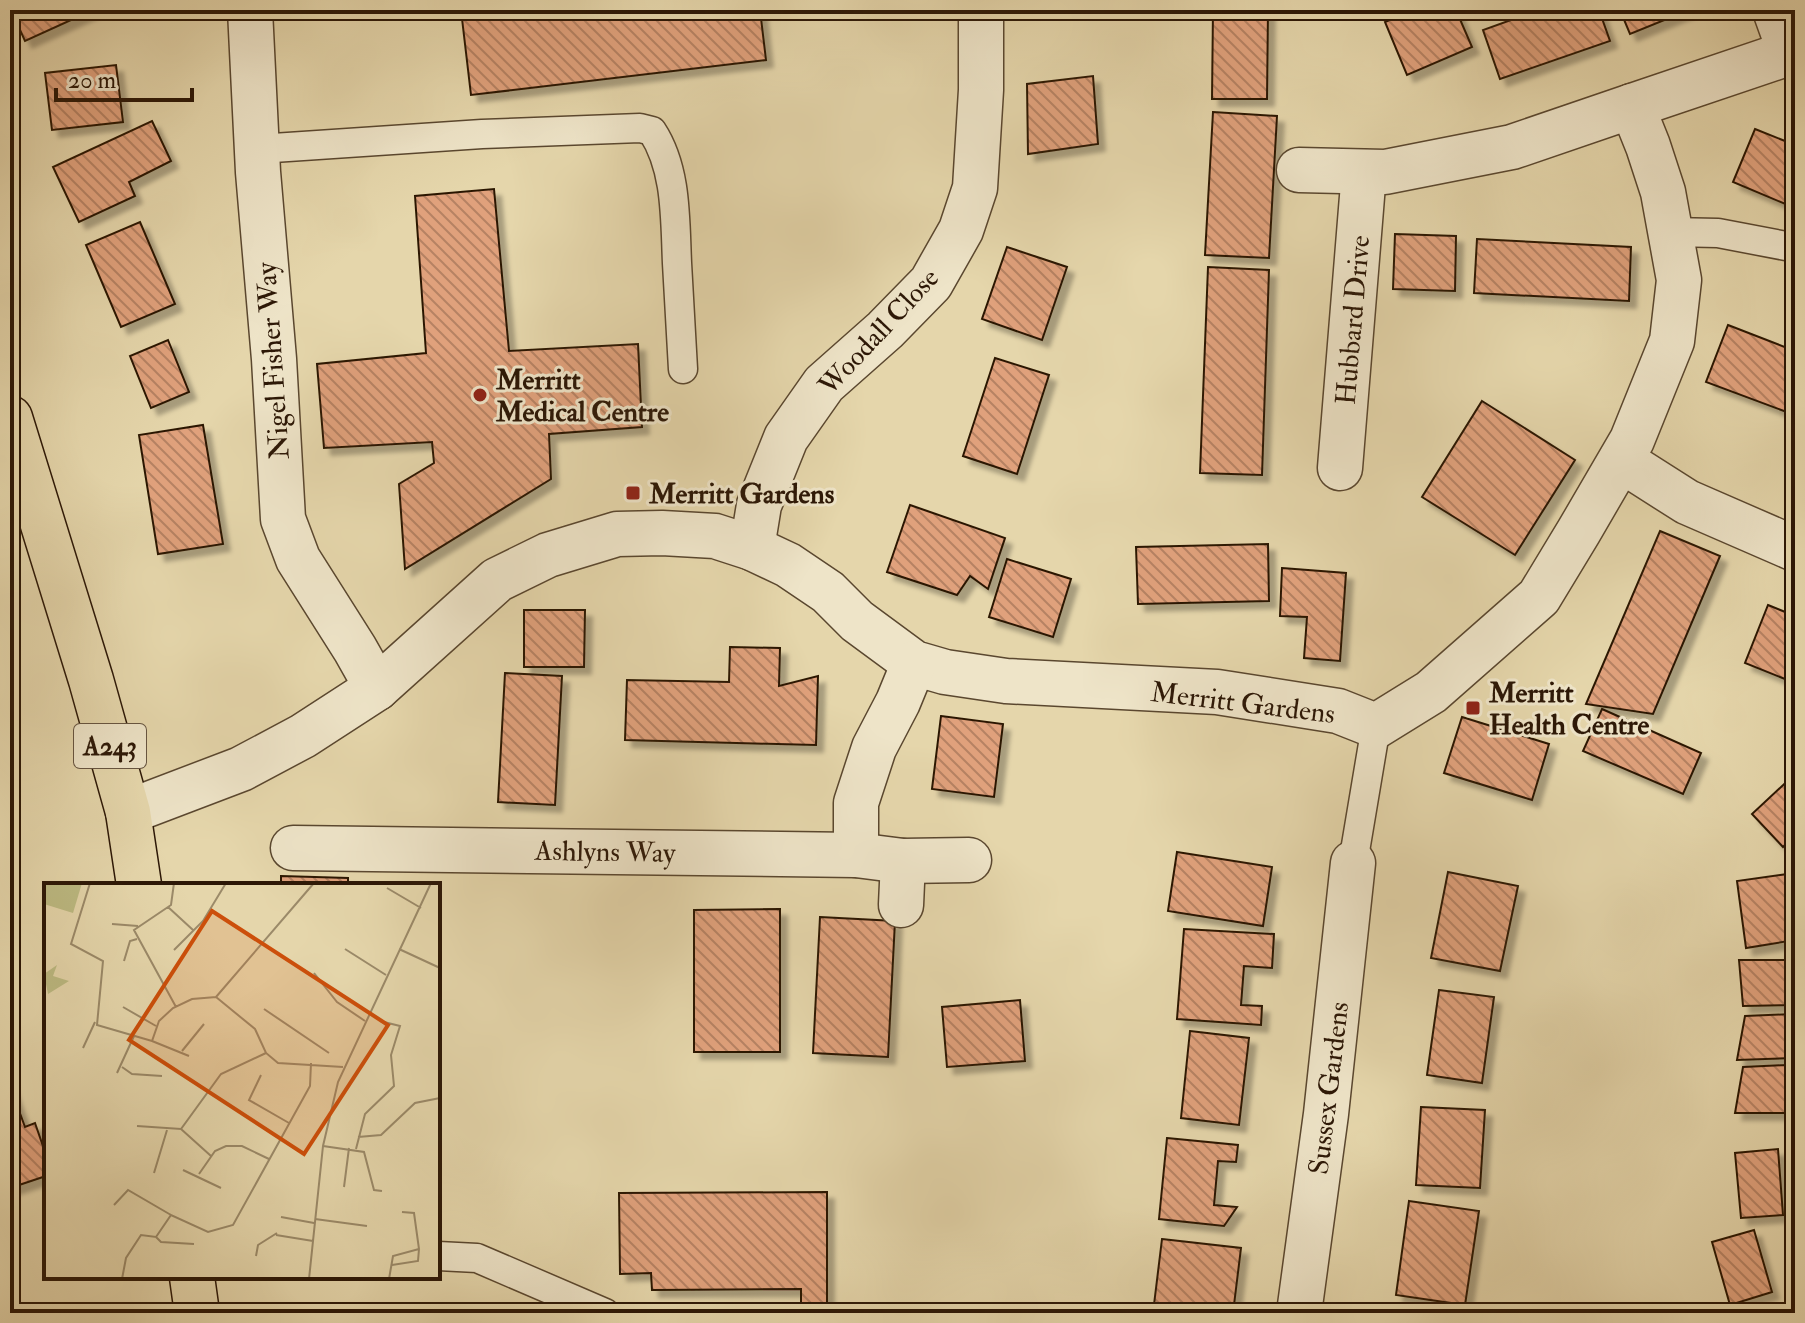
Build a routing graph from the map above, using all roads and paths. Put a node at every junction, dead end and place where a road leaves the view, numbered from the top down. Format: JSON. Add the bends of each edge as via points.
{"nodes":[{"id":1,"x":250,"y":10,"type":"edge"},
{"id":2,"x":981,"y":10,"type":"edge"},
{"id":3,"x":1775,"y":10,"type":"edge"},
{"id":4,"x":1792,"y":52,"type":"edge"},
{"id":5,"x":1632,"y":106,"type":"junction"},
{"id":6,"x":258,"y":149,"type":"junction"},
{"id":7,"x":1299,"y":170,"type":"dead end"},
{"id":8,"x":1364,"y":172,"type":"junction"},
{"id":9,"x":1670,"y":232,"type":"junction"},
{"id":10,"x":1795,"y":246,"type":"edge"},
{"id":11,"x":683,"y":369,"type":"dead end"},
{"id":12,"x":10,"y":418,"type":"edge"},
{"id":13,"x":1621,"y":460,"type":"junction"},
{"id":14,"x":1340,"y":468,"type":"dead end"},
{"id":15,"x":752,"y":548,"type":"junction"},
{"id":16,"x":1795,"y":549,"type":"edge"},
{"id":17,"x":914,"y":663,"type":"junction"},
{"id":18,"x":377,"y":688,"type":"junction"},
{"id":19,"x":1376,"y":726,"type":"junction"},
{"id":20,"x":128,"y":812,"type":"junction"},
{"id":21,"x":293,"y":848,"type":"dead end"},
{"id":22,"x":856,"y":855,"type":"junction"},
{"id":23,"x":969,"y":860,"type":"dead end"},
{"id":24,"x":903,"y":861,"type":"junction"},
{"id":25,"x":1353,"y":863,"type":"joint"},
{"id":26,"x":139,"y":883,"type":"edge"},
{"id":27,"x":901,"y":905,"type":"dead end"},
{"id":28,"x":440,"y":1256,"type":"edge"},
{"id":29,"x":192,"y":1279,"type":"edge"},
{"id":30,"x":197,"y":1313,"type":"edge"},
{"id":31,"x":605,"y":1313,"type":"edge"},
{"id":32,"x":1299,"y":1313,"type":"edge"}],
"edges":[{"from":1,"to":6,"type":"street","name":"Nigel Fisher Way"},
{"from":2,"to":15,"type":"street","name":"Woodall Close","via":[[975,188],[961,230],[931,283],[824,384],[786,438],[759,505]]},
{"from":3,"to":4,"type":"street"},
{"from":4,"to":5,"type":"street"},
{"from":5,"to":8,"type":"street","via":[[1512,147]]},
{"from":5,"to":9,"type":"street","via":[[1663,192]]},
{"from":6,"to":11,"type":"lane","via":[[482,134],[652,131],[669,171]]},
{"from":6,"to":18,"type":"street","name":"Nigel Fisher Way","via":[[283,519],[298,559]]},
{"from":7,"to":8,"type":"street"},
{"from":8,"to":14,"type":"street","name":"Hubbard Drive"},
{"from":9,"to":10,"type":"lane","via":[[1718,233]]},
{"from":9,"to":13,"type":"street","via":[[1679,280],[1672,341]]},
{"from":12,"to":20,"type":"highway","number":"A243"},
{"from":13,"to":16,"type":"street","via":[[1687,502]]},
{"from":13,"to":19,"type":"street","via":[[1539,597],[1431,692]]},
{"from":15,"to":17,"type":"street","name":"Merritt Gardens","via":[[828,592]]},
{"from":15,"to":18,"type":"street","name":"Merritt Gardens","via":[[715,536],[617,534],[548,555],[497,580]]},
{"from":17,"to":19,"type":"street","name":"Merritt Gardens","via":[[1006,681],[1217,692],[1338,711]]},
{"from":17,"to":22,"type":"street","via":[[874,748],[856,803]]},
{"from":18,"to":20,"type":"street","name":"Merritt Gardens","via":[[241,769]]},
{"from":19,"to":25,"type":"lane"},
{"from":20,"to":26,"type":"highway","number":"A243"},
{"from":21,"to":22,"type":"street","name":"Ashlyns Way","via":[[356,833]]},
{"from":22,"to":24,"type":"street","name":"Ashlyns Way"},
{"from":23,"to":24,"type":"street","name":"Ashlyns Way"},
{"from":24,"to":27,"type":"street"},
{"from":25,"to":32,"type":"street","name":"Sussex Gardens"},
{"from":28,"to":31,"type":"lane","via":[[477,1258]]},
{"from":29,"to":30,"type":"highway"}]}
